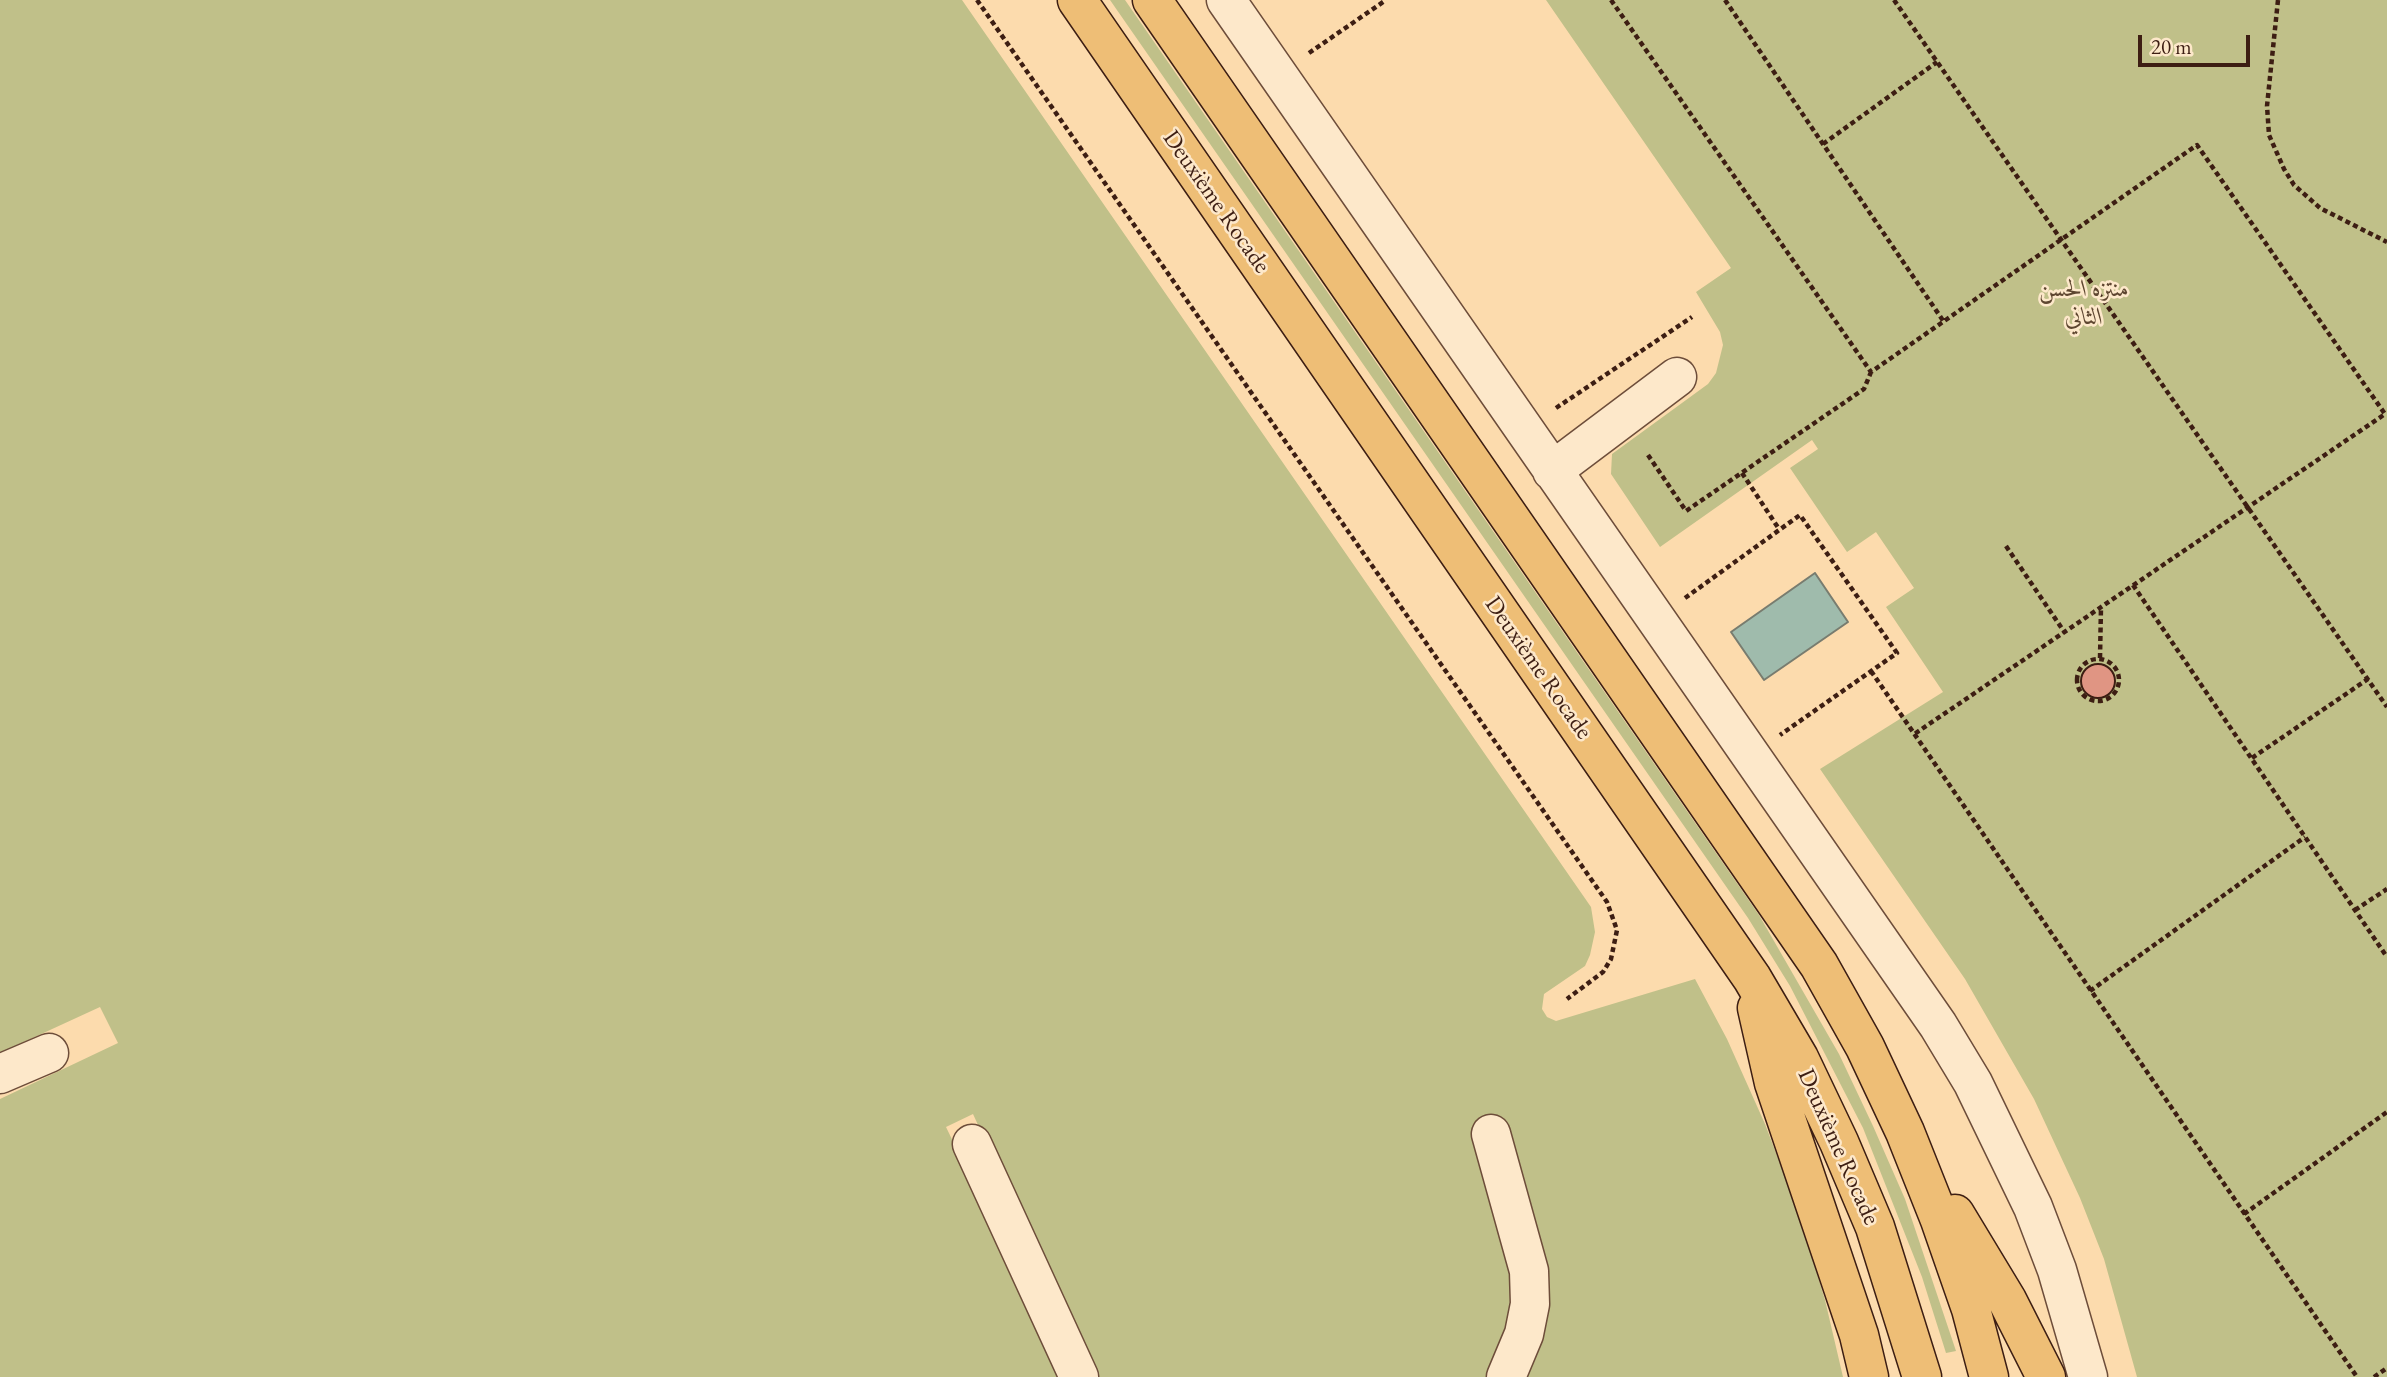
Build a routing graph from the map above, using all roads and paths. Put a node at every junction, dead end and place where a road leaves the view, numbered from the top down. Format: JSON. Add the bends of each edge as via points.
{"nodes":[{"id":1,"x":976,"y":0,"type":"edge"},
{"id":2,"x":1077,"y":0,"type":"edge"},
{"id":3,"x":1152,"y":0,"type":"edge"},
{"id":4,"x":1226,"y":0,"type":"edge"},
{"id":5,"x":1386,"y":0,"type":"edge"},
{"id":6,"x":1611,"y":0,"type":"edge"},
{"id":7,"x":1724,"y":0,"type":"edge"},
{"id":8,"x":1894,"y":0,"type":"edge"},
{"id":9,"x":2278,"y":0,"type":"edge"},
{"id":10,"x":1937,"y":62,"type":"junction"},
{"id":11,"x":1277,"y":75,"type":"junction"},
{"id":12,"x":1823,"y":144,"type":"junction"},
{"id":13,"x":2061,"y":240,"type":"junction"},
{"id":14,"x":2387,"y":242,"type":"edge"},
{"id":15,"x":1692,"y":317,"type":"dead end"},
{"id":16,"x":1944,"y":322,"type":"junction"},
{"id":17,"x":1871,"y":372,"type":"junction"},
{"id":18,"x":1676,"y":377,"type":"dead end"},
{"id":19,"x":2386,"y":414,"type":"edge"},
{"id":20,"x":1524,"y":429,"type":"junction"},
{"id":21,"x":1648,"y":455,"type":"dead end"},
{"id":22,"x":1552,"y":471,"type":"junction"},
{"id":23,"x":1742,"y":473,"type":"junction"},
{"id":24,"x":2249,"y":506,"type":"junction"},
{"id":25,"x":1779,"y":529,"type":"junction"},
{"id":26,"x":2006,"y":546,"type":"dead end"},
{"id":27,"x":2133,"y":585,"type":"junction"},
{"id":28,"x":2101,"y":607,"type":"junction"},
{"id":29,"x":1655,"y":620,"type":"junction"},
{"id":30,"x":2065,"y":633,"type":"junction"},
{"id":31,"x":2100,"y":658,"type":"junction"},
{"id":32,"x":1871,"y":671,"type":"junction"},
{"id":33,"x":2368,"y":679,"type":"junction"},
{"id":34,"x":2387,"y":707,"type":"edge"},
{"id":35,"x":1913,"y":735,"type":"junction"},
{"id":36,"x":1751,"y":756,"type":"junction"},
{"id":37,"x":2252,"y":758,"type":"junction"},
{"id":38,"x":2305,"y":837,"type":"junction"},
{"id":39,"x":2387,"y":889,"type":"edge"},
{"id":40,"x":2355,"y":910,"type":"junction"},
{"id":41,"x":2387,"y":957,"type":"edge"},
{"id":42,"x":1752,"y":978,"type":"junction"},
{"id":43,"x":2090,"y":991,"type":"junction"},
{"id":44,"x":1567,"y":999,"type":"dead end"},
{"id":45,"x":49,"y":1053,"type":"dead end"},
{"id":46,"x":0,"y":1074,"type":"edge"},
{"id":47,"x":2387,"y":1112,"type":"edge"},
{"id":48,"x":1905,"y":1132,"type":"junction"},
{"id":49,"x":1491,"y":1134,"type":"dead end"},
{"id":50,"x":972,"y":1143,"type":"dead end"},
{"id":51,"x":2244,"y":1214,"type":"junction"},
{"id":52,"x":2387,"y":1368,"type":"edge"},
{"id":53,"x":1079,"y":1377,"type":"edge"},
{"id":54,"x":1506,"y":1377,"type":"edge"},
{"id":55,"x":1869,"y":1377,"type":"edge"},
{"id":56,"x":1922,"y":1377,"type":"edge"},
{"id":57,"x":1989,"y":1377,"type":"edge"},
{"id":58,"x":2046,"y":1377,"type":"edge"},
{"id":59,"x":2088,"y":1377,"type":"edge"},
{"id":60,"x":2357,"y":1377,"type":"edge"},
{"id":61,"x":2374,"y":1377,"type":"edge"}],
"edges":[{"from":1,"to":44,"type":"path","via":[[1607,902],[1617,930],[1611,959],[1603,972]]},
{"from":2,"to":42,"type":"highway","name":"Deuxième Rocade"},
{"from":3,"to":48,"type":"highway","via":[[1819,965]]},
{"from":4,"to":11,"type":"street"},
{"from":5,"to":11,"type":"path"},
{"from":6,"to":17,"type":"path"},
{"from":7,"to":12,"type":"path"},
{"from":8,"to":10,"type":"path"},
{"from":9,"to":14,"type":"path","via":[[2267,106],[2269,135],[2284,169],[2294,185],[2320,208]]},
{"from":10,"to":12,"type":"path"},
{"from":10,"to":13,"type":"path"},
{"from":11,"to":20,"type":"street"},
{"from":12,"to":16,"type":"path"},
{"from":13,"to":16,"type":"path"},
{"from":13,"to":19,"type":"path","via":[[2197,145]]},
{"from":13,"to":24,"type":"path"},
{"from":15,"to":20,"type":"path"},
{"from":16,"to":17,"type":"path"},
{"from":17,"to":23,"type":"path","via":[[1864,388]]},
{"from":18,"to":22,"type":"street"},
{"from":19,"to":24,"type":"path"},
{"from":20,"to":22,"type":"street"},
{"from":21,"to":23,"type":"path","via":[[1686,511]]},
{"from":22,"to":29,"type":"street"},
{"from":23,"to":25,"type":"path"},
{"from":24,"to":27,"type":"path"},
{"from":24,"to":33,"type":"path"},
{"from":25,"to":29,"type":"path"},
{"from":25,"to":32,"type":"path","via":[[1800,515],[1897,653]]},
{"from":26,"to":30,"type":"path"},
{"from":27,"to":28,"type":"path"},
{"from":27,"to":37,"type":"path"},
{"from":28,"to":30,"type":"path"},
{"from":28,"to":31,"type":"path"},
{"from":29,"to":36,"type":"street"},
{"from":30,"to":35,"type":"path"},
{"from":31,"to":31,"type":"path","via":[[2081,666],[2077,686],[2082,696],[2102,702],[2118,690],[2120,680],[2117,670]]},
{"from":32,"to":35,"type":"path"},
{"from":32,"to":36,"type":"path"},
{"from":33,"to":34,"type":"path"},
{"from":33,"to":37,"type":"path"},
{"from":35,"to":43,"type":"path"},
{"from":36,"to":59,"type":"street","via":[[1938,1025],[1973,1083],[2034,1206]]},
{"from":37,"to":38,"type":"path"},
{"from":38,"to":40,"type":"path"},
{"from":38,"to":43,"type":"path"},
{"from":39,"to":40,"type":"path"},
{"from":40,"to":41,"type":"path"},
{"from":42,"to":55,"type":"highway","via":[[1774,1083],[1855,1321]]},
{"from":42,"to":56,"type":"highway","name":"Deuxième Rocade","via":[[1799,1058],[1839,1142],[1875,1227]]},
{"from":43,"to":51,"type":"path"},
{"from":45,"to":46,"type":"street"},
{"from":47,"to":51,"type":"path"},
{"from":48,"to":57,"type":"highway","via":[[1971,1309]]},
{"from":48,"to":58,"type":"highway","via":[[2007,1300]]},
{"from":49,"to":54,"type":"street","via":[[1529,1271],[1530,1304],[1524,1334]]},
{"from":50,"to":53,"type":"street"},
{"from":51,"to":60,"type":"path"},
{"from":52,"to":61,"type":"path"}]}
